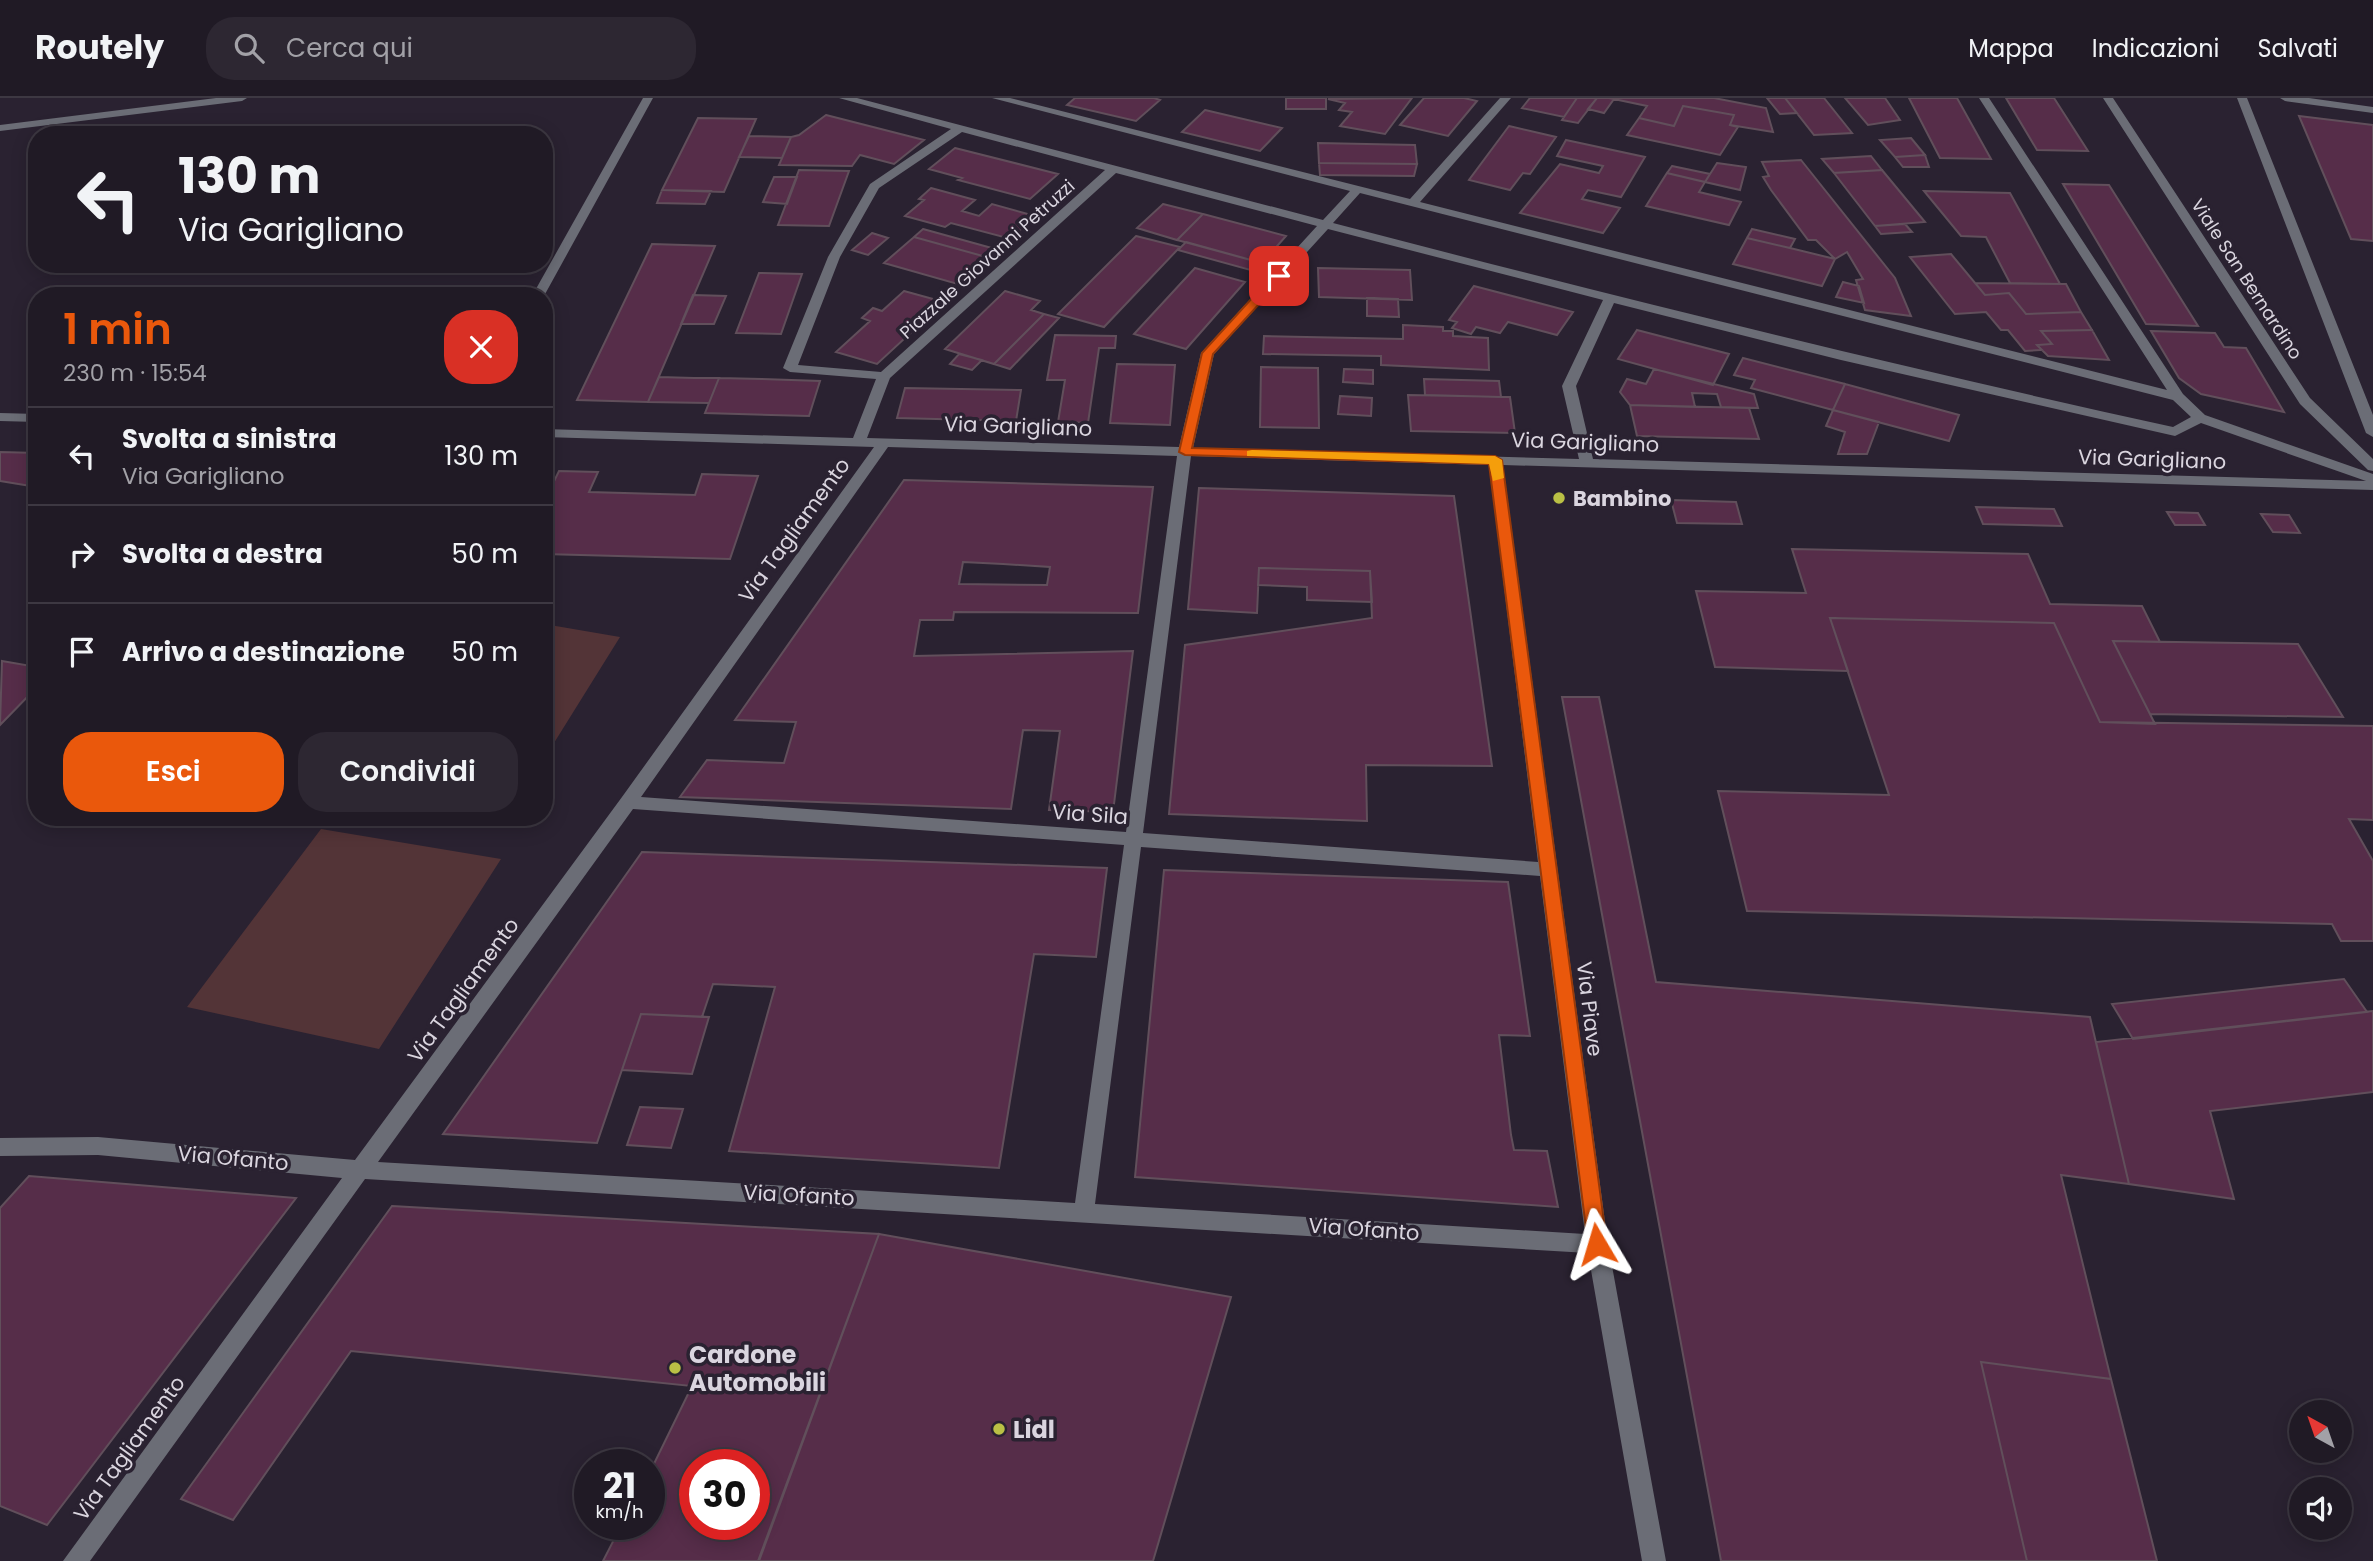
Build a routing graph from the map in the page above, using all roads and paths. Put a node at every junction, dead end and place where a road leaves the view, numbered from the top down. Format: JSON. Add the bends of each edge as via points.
{"nodes":[{"id":1,"x":242,"y":98,"type":"edge"},
{"id":2,"x":649,"y":98,"type":"edge"},
{"id":3,"x":844,"y":98,"type":"edge"},
{"id":4,"x":997,"y":98,"type":"edge"},
{"id":5,"x":1505,"y":98,"type":"edge"},
{"id":6,"x":1984,"y":98,"type":"edge"},
{"id":7,"x":2108,"y":98,"type":"edge"},
{"id":8,"x":2242,"y":98,"type":"edge"},
{"id":9,"x":2285,"y":98,"type":"edge"},
{"id":10,"x":2373,"y":110,"type":"edge"},
{"id":11,"x":0,"y":128,"type":"edge"},
{"id":12,"x":960,"y":128,"type":"junction"},
{"id":13,"x":1114,"y":168,"type":"junction"},
{"id":14,"x":1357,"y":190,"type":"junction"},
{"id":15,"x":1412,"y":204,"type":"junction"},
{"id":16,"x":1327,"y":223,"type":"junction"},
{"id":17,"x":553,"y":269,"type":"edge"},
{"id":18,"x":1610,"y":298,"type":"junction"},
{"id":19,"x":884,"y":376,"type":"junction"},
{"id":20,"x":2178,"y":397,"type":"junction"},
{"id":21,"x":0,"y":417,"type":"edge"},
{"id":22,"x":28,"y":418,"type":"edge"},
{"id":23,"x":2200,"y":418,"type":"junction"},
{"id":24,"x":553,"y":433,"type":"edge"},
{"id":25,"x":2373,"y":433,"type":"edge"},
{"id":26,"x":858,"y":442,"type":"junction"},
{"id":27,"x":884,"y":443,"type":"junction"},
{"id":28,"x":1186,"y":448,"type":"junction"},
{"id":29,"x":1495,"y":460,"type":"junction"},
{"id":30,"x":1587,"y":463,"type":"junction"},
{"id":31,"x":2373,"y":467,"type":"edge"},
{"id":32,"x":2373,"y":479,"type":"edge"},
{"id":33,"x":2373,"y":486,"type":"edge"},
{"id":34,"x":628,"y":802,"type":"junction"},
{"id":35,"x":1133,"y":840,"type":"junction"},
{"id":36,"x":1550,"y":870,"type":"junction"},
{"id":37,"x":0,"y":1147,"type":"edge"},
{"id":38,"x":360,"y":1170,"type":"junction"},
{"id":39,"x":1084,"y":1212,"type":"junction"},
{"id":40,"x":1597,"y":1244,"type":"junction"},
{"id":41,"x":75,"y":1561,"type":"edge"},
{"id":42,"x":1654,"y":1561,"type":"edge"}],
"edges":[{"from":1,"to":11,"type":"street"},
{"from":2,"to":17,"type":"street"},
{"from":3,"to":12,"type":"street"},
{"from":4,"to":14,"type":"street"},
{"from":5,"to":15,"type":"street"},
{"from":6,"to":20,"type":"street"},
{"from":7,"to":31,"type":"street","name":"Viale San Bernardino","via":[[2305,401]]},
{"from":8,"to":25,"type":"street"},
{"from":9,"to":10,"type":"street"},
{"from":12,"to":13,"type":"street"},
{"from":12,"to":19,"type":"street","via":[[874,186],[834,257],[790,368]]},
{"from":13,"to":16,"type":"street"},
{"from":13,"to":19,"type":"street","name":"Piazzale Giovanni Petruzzi"},
{"from":14,"to":15,"type":"street"},
{"from":14,"to":16,"type":"street"},
{"from":15,"to":20,"type":"street"},
{"from":16,"to":18,"type":"street"},
{"from":16,"to":28,"type":"street","via":[[1208,353]]},
{"from":18,"to":23,"type":"street","via":[[1992,393],[2175,432]]},
{"from":18,"to":30,"type":"street","via":[[1569,386]]},
{"from":19,"to":26,"type":"street"},
{"from":20,"to":23,"type":"street"},
{"from":21,"to":22,"type":"street"},
{"from":23,"to":32,"type":"street"},
{"from":24,"to":26,"type":"street","name":"Via Garigliano"},
{"from":26,"to":27,"type":"street","name":"Via Garigliano"},
{"from":27,"to":28,"type":"street","name":"Via Garigliano"},
{"from":27,"to":34,"type":"street","name":"Via Tagliamento"},
{"from":28,"to":29,"type":"street","name":"Via Garigliano"},
{"from":28,"to":35,"type":"street"},
{"from":29,"to":30,"type":"street","name":"Via Garigliano"},
{"from":29,"to":36,"type":"street","name":"Via Piave"},
{"from":30,"to":33,"type":"street","name":"Via Garigliano"},
{"from":34,"to":35,"type":"street","name":"Via Sila"},
{"from":34,"to":38,"type":"street","name":"Via Tagliamento"},
{"from":35,"to":36,"type":"street","name":"Via Sila"},
{"from":35,"to":39,"type":"street"},
{"from":36,"to":40,"type":"street","name":"Via Piave"},
{"from":37,"to":38,"type":"street","name":"Via Ofanto","via":[[98,1146]]},
{"from":38,"to":39,"type":"street","name":"Via Ofanto"},
{"from":38,"to":41,"type":"street","name":"Via Tagliamento"},
{"from":39,"to":40,"type":"street","name":"Via Ofanto"},
{"from":40,"to":42,"type":"street","name":"Via Piave"}]}
